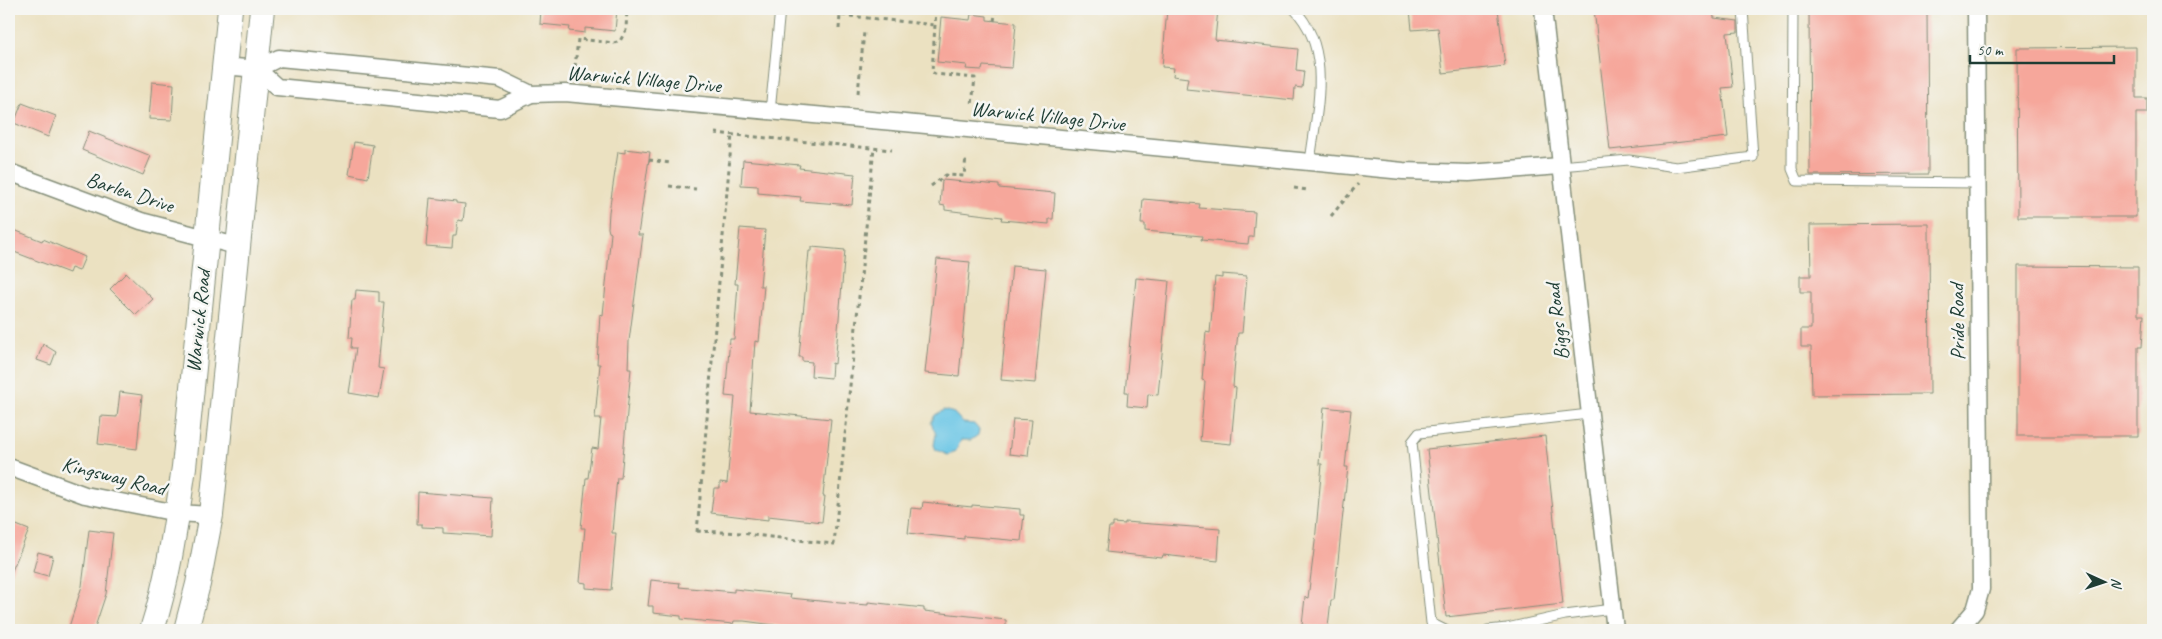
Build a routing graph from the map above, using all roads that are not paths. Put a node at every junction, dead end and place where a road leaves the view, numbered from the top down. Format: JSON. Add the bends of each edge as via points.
{"nodes":[{"id":1,"x":230,"y":9,"type":"edge"},
{"id":2,"x":262,"y":9,"type":"edge"},
{"id":3,"x":780,"y":9,"type":"edge"},
{"id":4,"x":1294,"y":9,"type":"edge"},
{"id":5,"x":1543,"y":9,"type":"edge"},
{"id":6,"x":1743,"y":9,"type":"edge"},
{"id":7,"x":1793,"y":9,"type":"edge"},
{"id":8,"x":1976,"y":9,"type":"edge"},
{"id":9,"x":224,"y":66,"type":"junction"},
{"id":10,"x":256,"y":69,"type":"junction"},
{"id":11,"x":531,"y":94,"type":"junction"},
{"id":12,"x":770,"y":112,"type":"junction"},
{"id":13,"x":1310,"y":162,"type":"junction"},
{"id":14,"x":1560,"y":166,"type":"junction"},
{"id":15,"x":9,"y":172,"type":"edge"},
{"id":16,"x":1977,"y":183,"type":"junction"},
{"id":17,"x":207,"y":238,"type":"junction"},
{"id":18,"x":240,"y":247,"type":"junction"},
{"id":19,"x":1589,"y":414,"type":"junction"},
{"id":20,"x":9,"y":467,"type":"edge"},
{"id":21,"x":177,"y":513,"type":"junction"},
{"id":22,"x":212,"y":515,"type":"junction"},
{"id":23,"x":1612,"y":609,"type":"junction"},
{"id":24,"x":152,"y":630,"type":"edge"},
{"id":25,"x":186,"y":630,"type":"edge"},
{"id":26,"x":1445,"y":630,"type":"edge"},
{"id":27,"x":1488,"y":630,"type":"edge"},
{"id":28,"x":1614,"y":630,"type":"edge"},
{"id":29,"x":1960,"y":630,"type":"edge"}],
"edges":[{"from":1,"to":9,"type":"main road","name":"Warwick Road"},
{"from":2,"to":10,"type":"main road","name":"Warwick Road"},
{"from":3,"to":12,"type":"lane"},
{"from":4,"to":13,"type":"lane","via":[[1304,19],[1319,57],[1320,77]]},
{"from":5,"to":14,"type":"street","name":"Biggs Road"},
{"from":6,"to":14,"type":"lane","via":[[1752,157],[1676,167],[1630,160]]},
{"from":7,"to":16,"type":"lane","via":[[1792,169],[1797,181]]},
{"from":8,"to":16,"type":"street","name":"Pride Road"},
{"from":9,"to":10,"type":"street","name":"Warwick Village Drive"},
{"from":9,"to":17,"type":"main road","name":"Warwick Road"},
{"from":10,"to":11,"type":"street","name":"Warwick Village Drive","via":[[280,58],[500,79]]},
{"from":10,"to":11,"type":"street","name":"Warwick Village Drive","via":[[277,87],[490,108],[500,108]]},
{"from":10,"to":18,"type":"main road","name":"Warwick Road"},
{"from":11,"to":12,"type":"street","name":"Warwick Village Drive","via":[[564,93]]},
{"from":12,"to":13,"type":"street","name":"Warwick Village Drive"},
{"from":13,"to":14,"type":"street","name":"Warwick Village Drive","via":[[1403,171],[1469,172]]},
{"from":14,"to":19,"type":"street","name":"Biggs Road"},
{"from":15,"to":17,"type":"street","name":"Barlen Drive","via":[[141,221]]},
{"from":16,"to":29,"type":"street","name":"Pride Road","via":[[1981,589],[1975,610]]},
{"from":17,"to":18,"type":"street","name":"Barlen Drive"},
{"from":17,"to":21,"type":"main road","name":"Warwick Road"},
{"from":18,"to":22,"type":"main road","name":"Warwick Road"},
{"from":19,"to":23,"type":"street","name":"Biggs Road"},
{"from":19,"to":26,"type":"lane","via":[[1419,433],[1412,442],[1431,623]]},
{"from":20,"to":21,"type":"street","name":"Kingsway Road","via":[[85,495]]},
{"from":21,"to":22,"type":"street","name":"Kingsway Road"},
{"from":21,"to":24,"type":"main road","name":"Warwick Road","via":[[162,601]]},
{"from":22,"to":25,"type":"main road","name":"Warwick Road"},
{"from":23,"to":27,"type":"lane"},
{"from":23,"to":28,"type":"street","name":"Biggs Road"}]}
